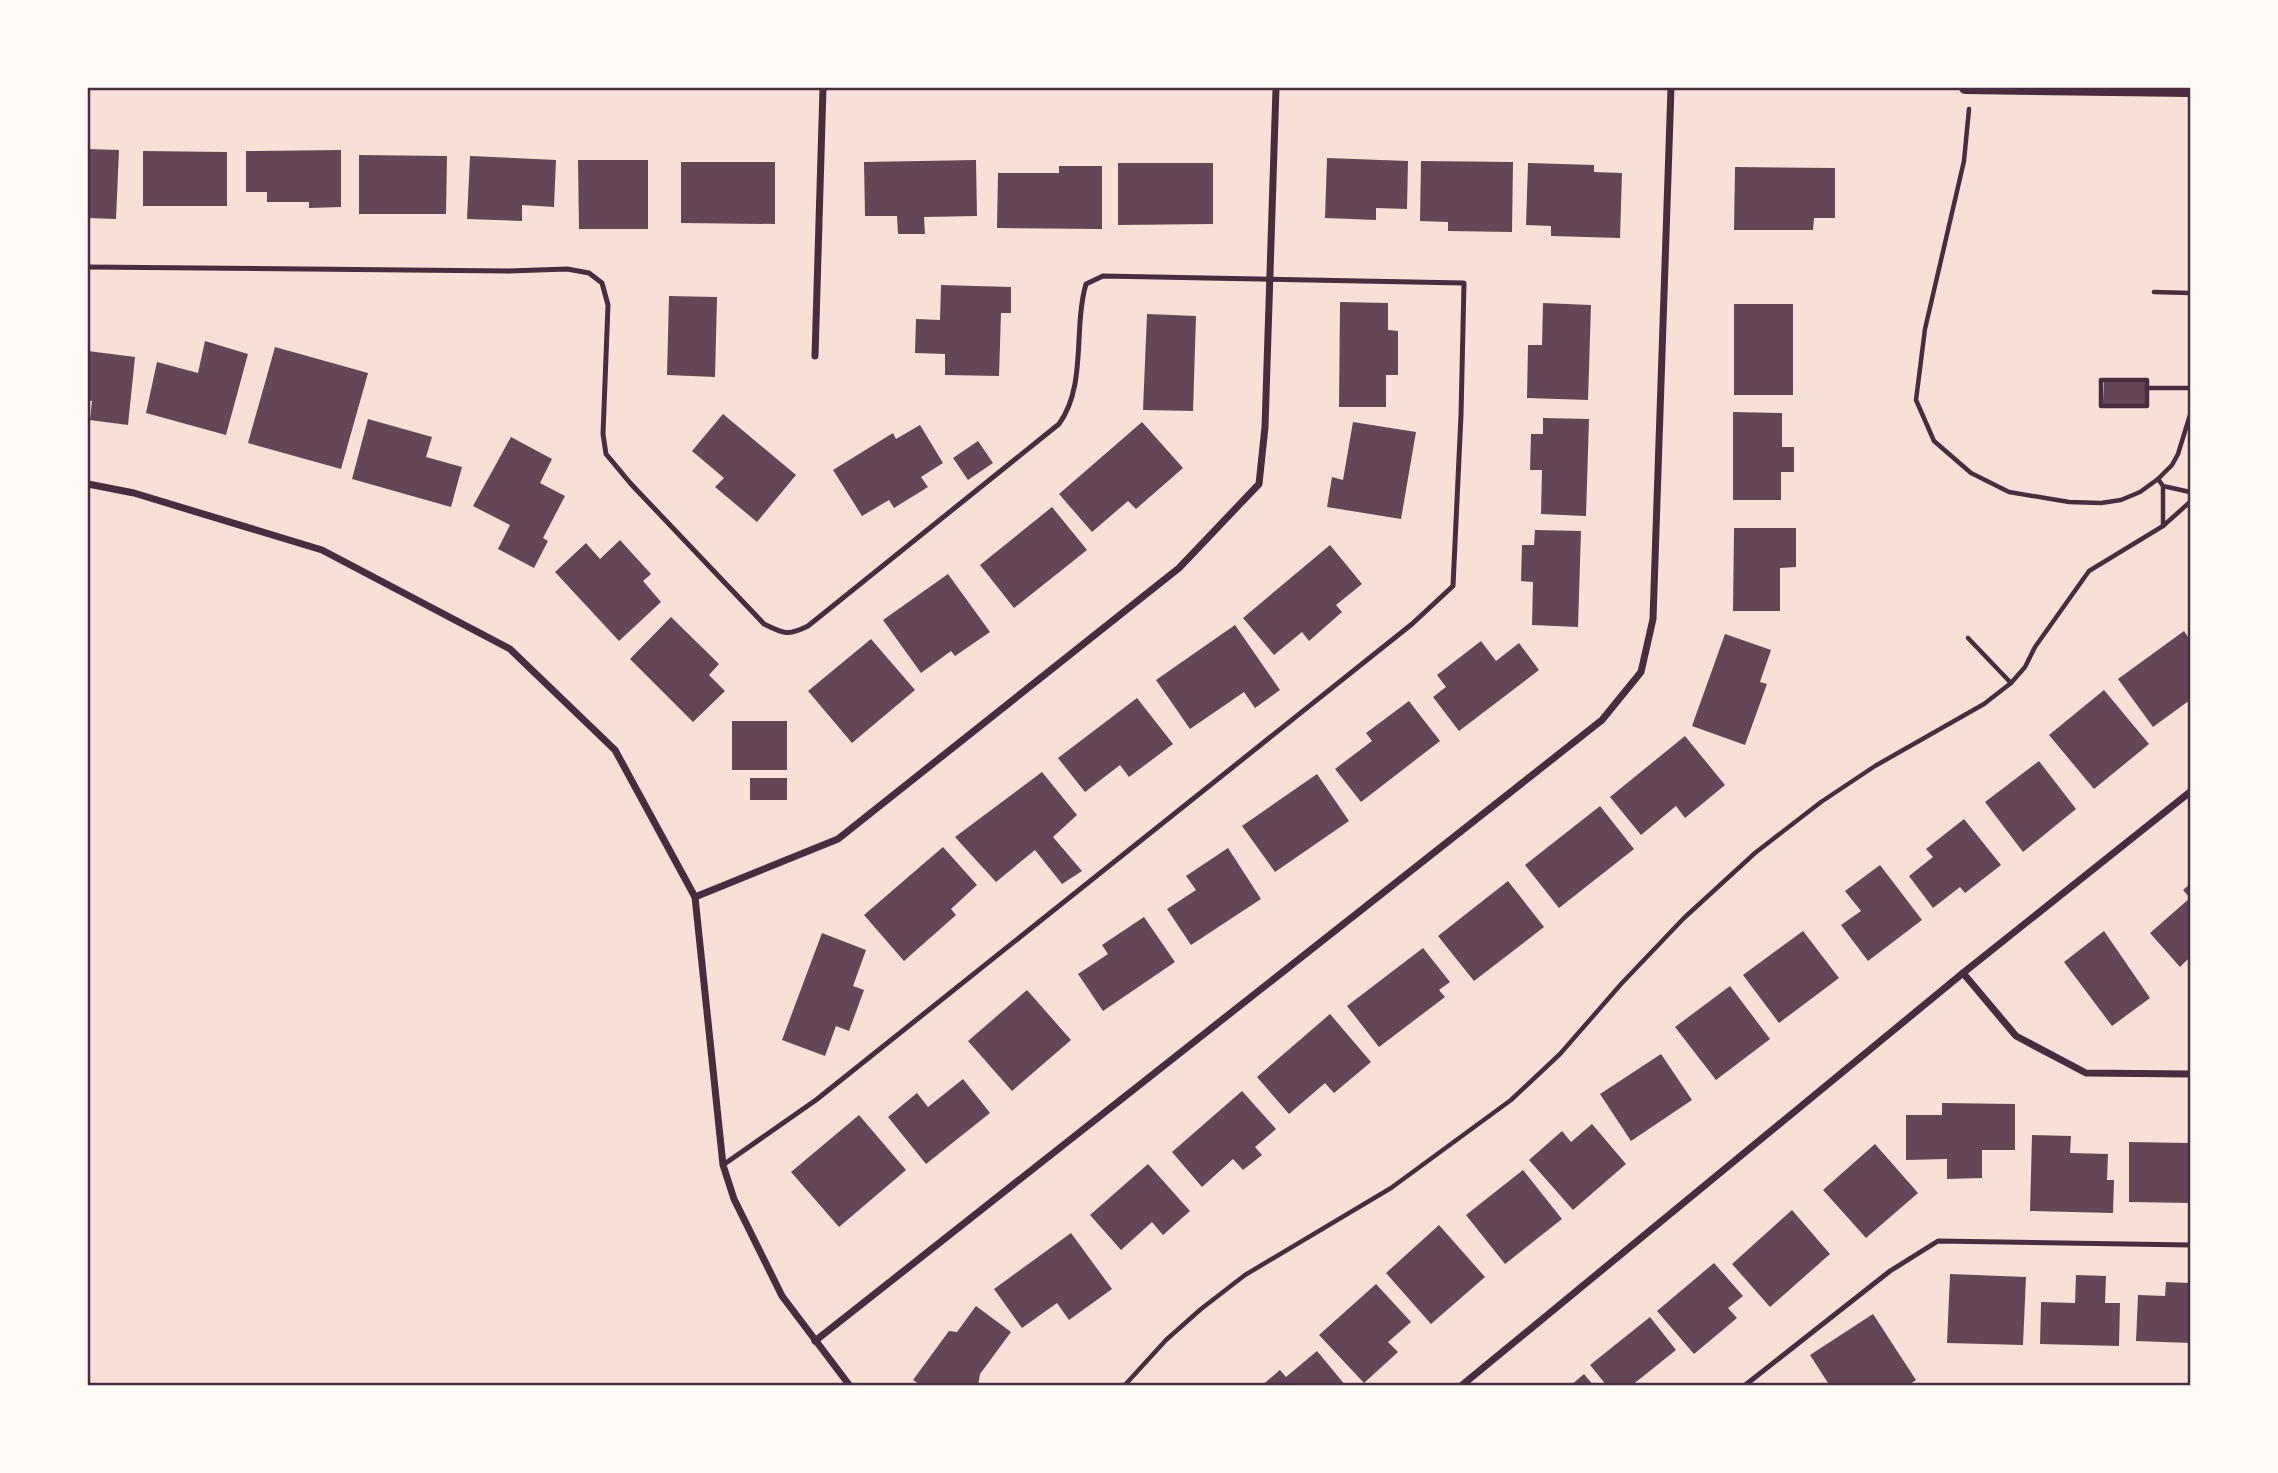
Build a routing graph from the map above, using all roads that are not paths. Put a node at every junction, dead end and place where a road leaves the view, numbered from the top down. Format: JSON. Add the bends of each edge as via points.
{"nodes":[{"id":1,"x":823,"y":88,"type":"edge"},
{"id":2,"x":1276,"y":88,"type":"edge"},
{"id":3,"x":1671,"y":88,"type":"edge"},
{"id":4,"x":1965,"y":88,"type":"edge"},
{"id":5,"x":1971,"y":88,"type":"edge"},
{"id":6,"x":2190,"y":91,"type":"edge"},
{"id":7,"x":88,"y":267,"type":"edge"},
{"id":8,"x":1270,"y":278,"type":"junction"},
{"id":9,"x":815,"y":356,"type":"dead end"},
{"id":10,"x":88,"y":484,"type":"edge"},
{"id":11,"x":2190,"y":792,"type":"edge"},
{"id":12,"x":695,"y":897,"type":"junction"},
{"id":13,"x":1963,"y":973,"type":"junction"},
{"id":14,"x":2190,"y":1074,"type":"edge"},
{"id":15,"x":723,"y":1165,"type":"junction"},
{"id":16,"x":2190,"y":1245,"type":"edge"},
{"id":17,"x":815,"y":1341,"type":"junction"},
{"id":18,"x":850,"y":1385,"type":"edge"},
{"id":19,"x":1461,"y":1385,"type":"edge"},
{"id":20,"x":1744,"y":1385,"type":"edge"}],
"edges":[{"from":1,"to":9,"type":"street"},
{"from":2,"to":8,"type":"street"},
{"from":3,"to":17,"type":"street","via":[[1653,619],[1641,672],[1602,720]]},
{"from":4,"to":5,"type":"street"},
{"from":5,"to":6,"type":"street"},
{"from":7,"to":8,"type":"lane","via":[[589,273],[602,283],[608,305],[606,454],[764,624],[793,634],[1059,424],[1073,396],[1086,284],[1103,276]]},
{"from":8,"to":12,"type":"street","via":[[1259,484],[1179,568],[838,839]]},
{"from":8,"to":15,"type":"lane","via":[[1464,283],[1454,586],[838,1083]]},
{"from":10,"to":12,"type":"street","via":[[134,493],[322,550],[510,649],[615,750]]},
{"from":11,"to":13,"type":"street"},
{"from":12,"to":15,"type":"street"},
{"from":13,"to":14,"type":"street","via":[[2016,1036],[2087,1073]]},
{"from":13,"to":19,"type":"street"},
{"from":15,"to":17,"type":"street","via":[[734,1199],[782,1296]]},
{"from":16,"to":20,"type":"lane","via":[[1938,1241],[1890,1270]]},
{"from":17,"to":18,"type":"street"}]}
